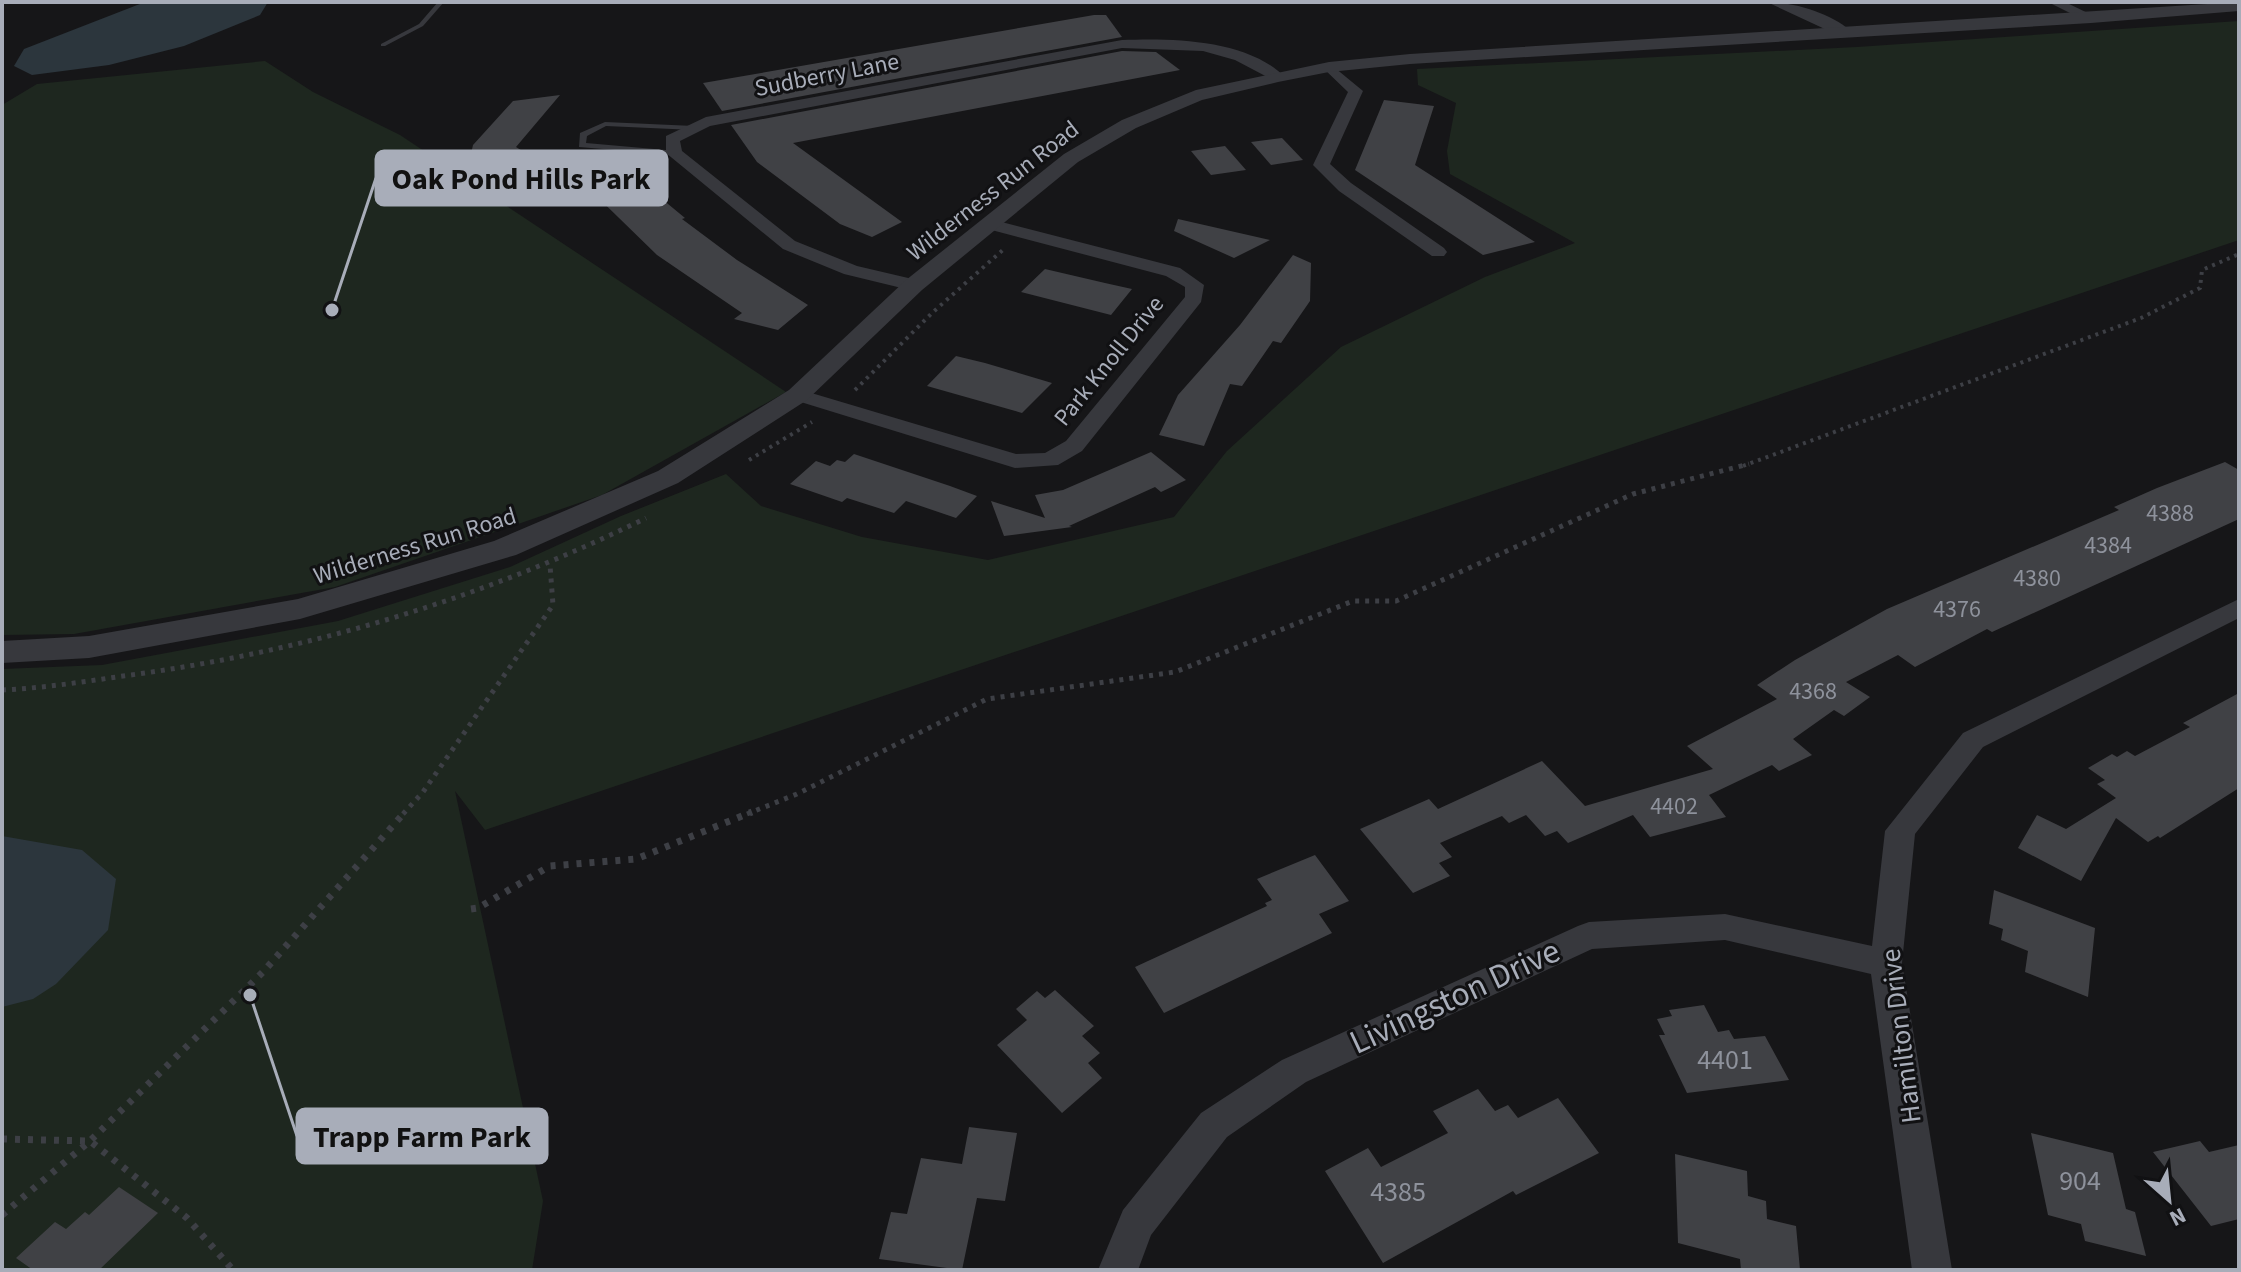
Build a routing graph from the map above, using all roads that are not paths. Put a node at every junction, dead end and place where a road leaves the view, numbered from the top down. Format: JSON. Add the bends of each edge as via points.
{"nodes":[{"id":1,"x":441,"y":2,"type":"edge"},
{"id":2,"x":1773,"y":2,"type":"edge"},
{"id":3,"x":2054,"y":2,"type":"edge"},
{"id":4,"x":2239,"y":6,"type":"edge"},
{"id":5,"x":2091,"y":18,"type":"junction"},
{"id":6,"x":1847,"y":34,"type":"junction"},
{"id":7,"x":383,"y":45,"type":"dead end"},
{"id":8,"x":1329,"y":67,"type":"junction"},
{"id":9,"x":1278,"y":77,"type":"junction"},
{"id":10,"x":694,"y":128,"type":"junction"},
{"id":11,"x":674,"y":153,"type":"junction"},
{"id":12,"x":990,"y":224,"type":"junction"},
{"id":13,"x":1438,"y":252,"type":"dead end"},
{"id":14,"x":914,"y":285,"type":"junction"},
{"id":15,"x":798,"y":395,"type":"junction"},
{"id":16,"x":2239,"y":607,"type":"edge"},
{"id":17,"x":2,"y":652,"type":"edge"},
{"id":18,"x":1886,"y":963,"type":"junction"},
{"id":19,"x":1118,"y":1270,"type":"edge"},
{"id":20,"x":1932,"y":1270,"type":"edge"}],
"edges":[{"from":1,"to":7,"type":"lane","via":[[421,25]]},
{"from":2,"to":6,"type":"street"},
{"from":3,"to":5,"type":"street"},
{"from":4,"to":5,"type":"street","name":"Wilderness Run Road"},
{"from":5,"to":6,"type":"street","name":"Wilderness Run Road"},
{"from":6,"to":8,"type":"street","name":"Wilderness Run Road"},
{"from":8,"to":9,"type":"street","name":"Wilderness Run Road"},
{"from":8,"to":13,"type":"street","via":[[1356,91],[1321,165]]},
{"from":9,"to":10,"type":"street","name":"Sudberry Lane","via":[[1224,50],[1122,44]]},
{"from":9,"to":12,"type":"street","name":"Wilderness Run Road","via":[[1196,96],[1129,124],[1071,158]]},
{"from":10,"to":11,"type":"street","via":[[672,139]]},
{"from":10,"to":11,"type":"lane","via":[[605,124],[583,135],[582,145]]},
{"from":11,"to":14,"type":"street","via":[[789,245],[851,270]]},
{"from":12,"to":14,"type":"street","name":"Wilderness Run Road"},
{"from":12,"to":15,"type":"street","name":"Park Knoll Drive","via":[[1173,272],[1195,285],[1194,298],[1074,446],[1050,460],[1015,461]]},
{"from":14,"to":15,"type":"street","name":"Wilderness Run Road"},
{"from":15,"to":17,"type":"street","name":"Wilderness Run Road","via":[[668,477],[505,548],[300,609],[89,647]]},
{"from":16,"to":18,"type":"street","name":"Hamilton Drive","via":[[1973,740],[1900,831]]},
{"from":18,"to":19,"type":"street","name":"Livingston Drive","via":[[1725,927],[1589,936],[1294,1071],[1214,1125],[1136,1223]]},
{"from":18,"to":20,"type":"street","name":"Hamilton Drive"}]}
